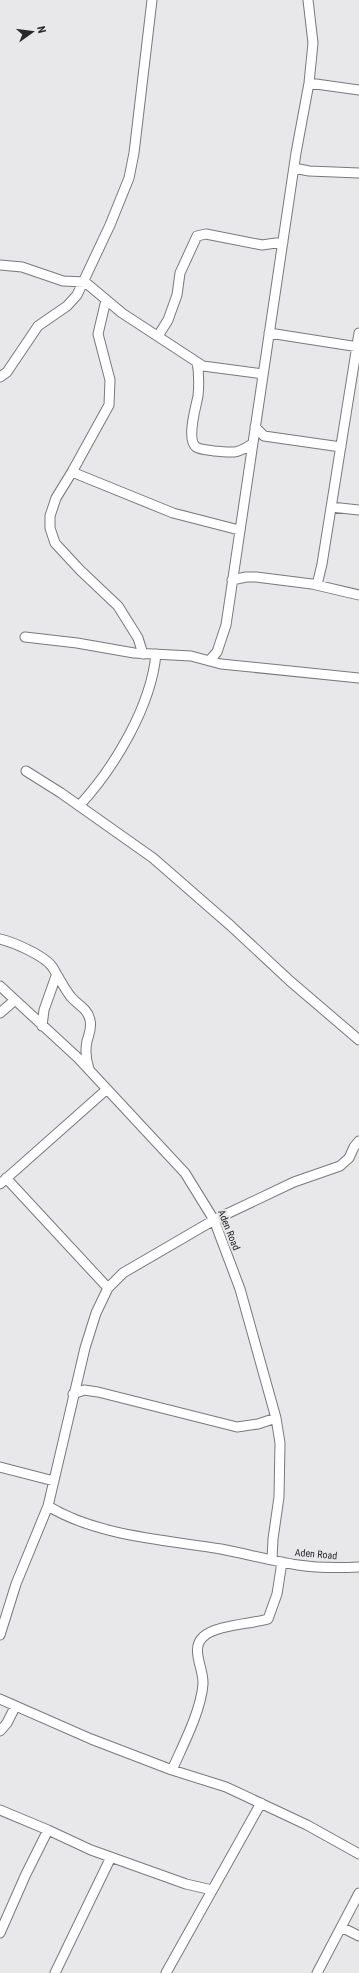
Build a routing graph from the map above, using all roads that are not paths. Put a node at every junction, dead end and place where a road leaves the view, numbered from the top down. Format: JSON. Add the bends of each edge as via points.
{"nodes":[{"id":1,"x":152,"y":0,"type":"edge"},
{"id":2,"x":308,"y":0,"type":"edge"},
{"id":3,"x":308,"y":83,"type":"junction"},
{"id":4,"x":359,"y":90,"type":"edge"},
{"id":5,"x":294,"y":168,"type":"junction"},
{"id":6,"x":359,"y":173,"type":"edge"},
{"id":7,"x":283,"y":242,"type":"junction"},
{"id":8,"x":0,"y":265,"type":"edge"},
{"id":9,"x":85,"y":282,"type":"junction"},
{"id":10,"x":106,"y":300,"type":"junction"},
{"id":11,"x":269,"y":333,"type":"junction"},
{"id":12,"x":359,"y":333,"type":"edge"},
{"id":13,"x":158,"y":336,"type":"junction"},
{"id":14,"x":358,"y":346,"type":"edge"},
{"id":15,"x":197,"y":362,"type":"junction"},
{"id":16,"x":263,"y":374,"type":"junction"},
{"id":17,"x":0,"y":377,"type":"edge"},
{"id":18,"x":255,"y":427,"type":"junction"},
{"id":19,"x":252,"y":444,"type":"junction"},
{"id":20,"x":341,"y":447,"type":"junction"},
{"id":21,"x":72,"y":472,"type":"junction"},
{"id":22,"x":331,"y":507,"type":"junction"},
{"id":23,"x":359,"y":510,"type":"edge"},
{"id":24,"x":239,"y":530,"type":"junction"},
{"id":25,"x":232,"y":580,"type":"junction"},
{"id":26,"x":316,"y":585,"type":"junction"},
{"id":27,"x":359,"y":595,"type":"edge"},
{"id":28,"x":25,"y":637,"type":"dead end"},
{"id":29,"x":143,"y":654,"type":"junction"},
{"id":30,"x":156,"y":654,"type":"junction"},
{"id":31,"x":209,"y":661,"type":"junction"},
{"id":32,"x":359,"y":678,"type":"edge"},
{"id":33,"x":26,"y":771,"type":"dead end"},
{"id":34,"x":79,"y":806,"type":"junction"},
{"id":35,"x":0,"y":939,"type":"edge"},
{"id":36,"x":56,"y":976,"type":"junction"},
{"id":37,"x":0,"y":986,"type":"edge"},
{"id":38,"x":16,"y":1000,"type":"junction"},
{"id":39,"x":0,"y":1013,"type":"edge"},
{"id":40,"x":42,"y":1026,"type":"junction"},
{"id":41,"x":359,"y":1040,"type":"edge"},
{"id":42,"x":89,"y":1070,"type":"junction"},
{"id":43,"x":106,"y":1090,"type":"junction"},
{"id":44,"x":359,"y":1140,"type":"edge"},
{"id":45,"x":3,"y":1181,"type":"edge"},
{"id":46,"x":214,"y":1220,"type":"junction"},
{"id":47,"x":108,"y":1288,"type":"junction"},
{"id":48,"x":73,"y":1394,"type":"junction"},
{"id":49,"x":276,"y":1418,"type":"junction"},
{"id":50,"x":0,"y":1467,"type":"edge"},
{"id":51,"x":54,"y":1481,"type":"junction"},
{"id":52,"x":48,"y":1506,"type":"junction"},
{"id":53,"x":272,"y":1559,"type":"junction"},
{"id":54,"x":282,"y":1562,"type":"junction"},
{"id":55,"x":359,"y":1567,"type":"edge"},
{"id":56,"x":0,"y":1635,"type":"edge"},
{"id":57,"x":0,"y":1699,"type":"edge"},
{"id":58,"x":15,"y":1707,"type":"junction"},
{"id":59,"x":0,"y":1731,"type":"edge"},
{"id":60,"x":172,"y":1770,"type":"junction"},
{"id":61,"x":261,"y":1803,"type":"junction"},
{"id":62,"x":0,"y":1810,"type":"edge"},
{"id":63,"x":48,"y":1830,"type":"junction"},
{"id":64,"x":359,"y":1854,"type":"edge"},
{"id":65,"x":111,"y":1857,"type":"junction"},
{"id":66,"x":212,"y":1890,"type":"junction"},
{"id":67,"x":359,"y":1894,"type":"edge"},
{"id":68,"x":341,"y":1927,"type":"junction"},
{"id":69,"x":0,"y":1933,"type":"edge"},
{"id":70,"x":359,"y":1936,"type":"edge"},
{"id":71,"x":56,"y":1973,"type":"edge"},
{"id":72,"x":166,"y":1973,"type":"edge"},
{"id":73,"x":317,"y":1973,"type":"edge"}],
"edges":[{"from":1,"to":9,"type":"street","via":[[129,178]]},
{"from":2,"to":3,"type":"street","via":[[313,43]]},
{"from":3,"to":4,"type":"street"},
{"from":3,"to":5,"type":"street"},
{"from":5,"to":6,"type":"street"},
{"from":5,"to":7,"type":"street"},
{"from":7,"to":11,"type":"street"},
{"from":7,"to":13,"type":"street","via":[[262,244],[206,234],[197,236],[180,273],[177,295],[168,320]]},
{"from":8,"to":9,"type":"street","via":[[22,267],[63,281]]},
{"from":9,"to":10,"type":"street"},
{"from":9,"to":17,"type":"street","via":[[66,306],[38,326],[7,372]]},
{"from":10,"to":13,"type":"street"},
{"from":10,"to":21,"type":"street","via":[[98,334],[110,380],[109,405]]},
{"from":11,"to":14,"type":"street"},
{"from":11,"to":16,"type":"street"},
{"from":12,"to":14,"type":"street"},
{"from":13,"to":15,"type":"street"},
{"from":14,"to":20,"type":"street"},
{"from":15,"to":16,"type":"street","via":[[203,366]]},
{"from":15,"to":19,"type":"street","via":[[198,396],[192,442],[204,450],[231,452],[239,452]]},
{"from":16,"to":18,"type":"street"},
{"from":18,"to":19,"type":"street"},
{"from":18,"to":20,"type":"street","via":[[264,436]]},
{"from":19,"to":24,"type":"street"},
{"from":20,"to":22,"type":"street"},
{"from":21,"to":24,"type":"street","via":[[172,513]]},
{"from":21,"to":29,"type":"street","via":[[56,498],[50,516],[50,528],[55,543],[118,606],[138,638]]},
{"from":22,"to":23,"type":"street"},
{"from":22,"to":26,"type":"street"},
{"from":24,"to":25,"type":"street"},
{"from":25,"to":26,"type":"street","via":[[256,577]]},
{"from":25,"to":31,"type":"street","via":[[221,642]]},
{"from":26,"to":27,"type":"street"},
{"from":28,"to":29,"type":"street"},
{"from":29,"to":30,"type":"street"},
{"from":30,"to":31,"type":"street","via":[[191,656]]},
{"from":30,"to":34,"type":"street","via":[[148,690],[134,726],[116,759]]},
{"from":31,"to":32,"type":"street"},
{"from":33,"to":34,"type":"street"},
{"from":34,"to":41,"type":"street","via":[[153,858]]},
{"from":35,"to":36,"type":"street","via":[[12,942],[44,959],[53,968]]},
{"from":36,"to":40,"type":"street","via":[[44,1010]]},
{"from":36,"to":42,"type":"street","via":[[90,1020],[91,1031],[86,1058]]},
{"from":37,"to":38,"type":"street","name":"Aden Road"},
{"from":38,"to":39,"type":"street"},
{"from":38,"to":40,"type":"street","name":"Aden Road"},
{"from":40,"to":42,"type":"street","name":"Aden Road"},
{"from":42,"to":43,"type":"street","name":"Aden Road"},
{"from":43,"to":45,"type":"street"},
{"from":43,"to":46,"type":"street","name":"Aden Road","via":[[185,1173]]},
{"from":44,"to":46,"type":"street","via":[[349,1158],[340,1166],[294,1182]]},
{"from":45,"to":47,"type":"street"},
{"from":46,"to":47,"type":"street","via":[[123,1273]]},
{"from":46,"to":49,"type":"street","name":"Aden Road","via":[[240,1289]]},
{"from":47,"to":48,"type":"street","via":[[94,1320]]},
{"from":48,"to":49,"type":"street","via":[[84,1390],[98,1392],[237,1427]]},
{"from":48,"to":51,"type":"street"},
{"from":49,"to":53,"type":"street","name":"Aden Road","via":[[280,1443],[279,1497]]},
{"from":50,"to":51,"type":"street"},
{"from":51,"to":52,"type":"street"},
{"from":52,"to":53,"type":"street","name":"Aden Road","via":[[104,1528]]},
{"from":52,"to":56,"type":"street","via":[[16,1584]]},
{"from":53,"to":54,"type":"street","name":"Aden Road"},
{"from":54,"to":55,"type":"street","name":"Aden Road","via":[[320,1567]]},
{"from":54,"to":60,"type":"street","via":[[277,1594],[268,1619],[221,1629],[204,1635],[199,1641],[197,1653],[203,1674],[200,1702]]},
{"from":57,"to":58,"type":"street"},
{"from":58,"to":59,"type":"street"},
{"from":58,"to":60,"type":"street"},
{"from":60,"to":61,"type":"street","via":[[226,1787]]},
{"from":61,"to":64,"type":"street","via":[[307,1824]]},
{"from":61,"to":66,"type":"street"},
{"from":62,"to":63,"type":"street"},
{"from":63,"to":65,"type":"street"},
{"from":63,"to":69,"type":"street"},
{"from":65,"to":66,"type":"street","via":[[186,1884]]},
{"from":65,"to":71,"type":"street"},
{"from":66,"to":72,"type":"street"},
{"from":67,"to":68,"type":"street"},
{"from":68,"to":70,"type":"street"},
{"from":68,"to":73,"type":"street"}]}
